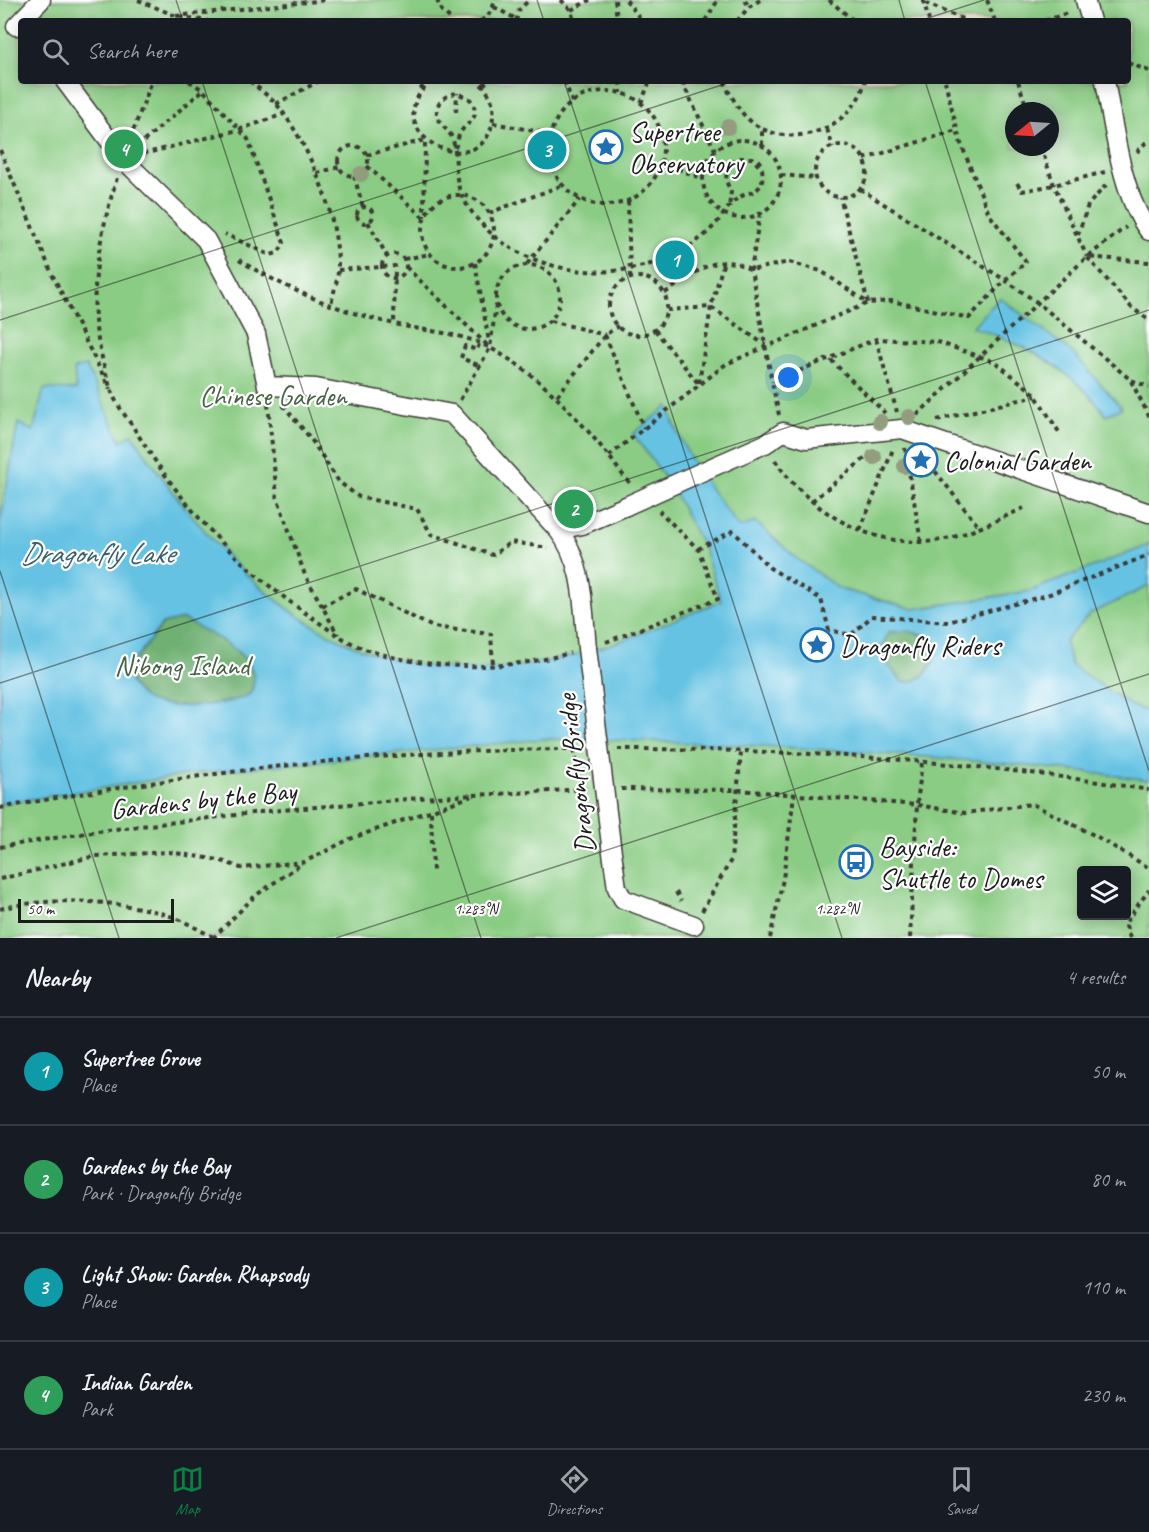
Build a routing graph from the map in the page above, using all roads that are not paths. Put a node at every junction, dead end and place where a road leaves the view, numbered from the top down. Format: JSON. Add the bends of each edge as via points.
{"nodes":[{"id":1,"x":41,"y":0,"type":"edge"},
{"id":2,"x":20,"y":18,"type":"edge"},
{"id":3,"x":67,"y":84,"type":"edge"},
{"id":4,"x":1106,"y":84,"type":"edge"},
{"id":5,"x":1144,"y":224,"type":"edge"},
{"id":6,"x":1149,"y":513,"type":"edge"},
{"id":7,"x":558,"y":530,"type":"junction"},
{"id":8,"x":694,"y":925,"type":"road end"}],
"edges":[{"from":1,"to":2,"type":"street"},
{"from":3,"to":7,"type":"street","via":[[123,159],[206,240],[256,334],[267,386],[316,388],[452,414]]},
{"from":4,"to":5,"type":"street","via":[[1123,167]]},
{"from":6,"to":7,"type":"street","bridge":true,"via":[[902,429],[806,439],[783,432],[765,444],[626,506],[582,525]]},
{"from":7,"to":8,"type":"street","name":"Dragonfly Bridge","bridge":true,"via":[[575,560],[617,888],[623,898],[638,907]]}]}
